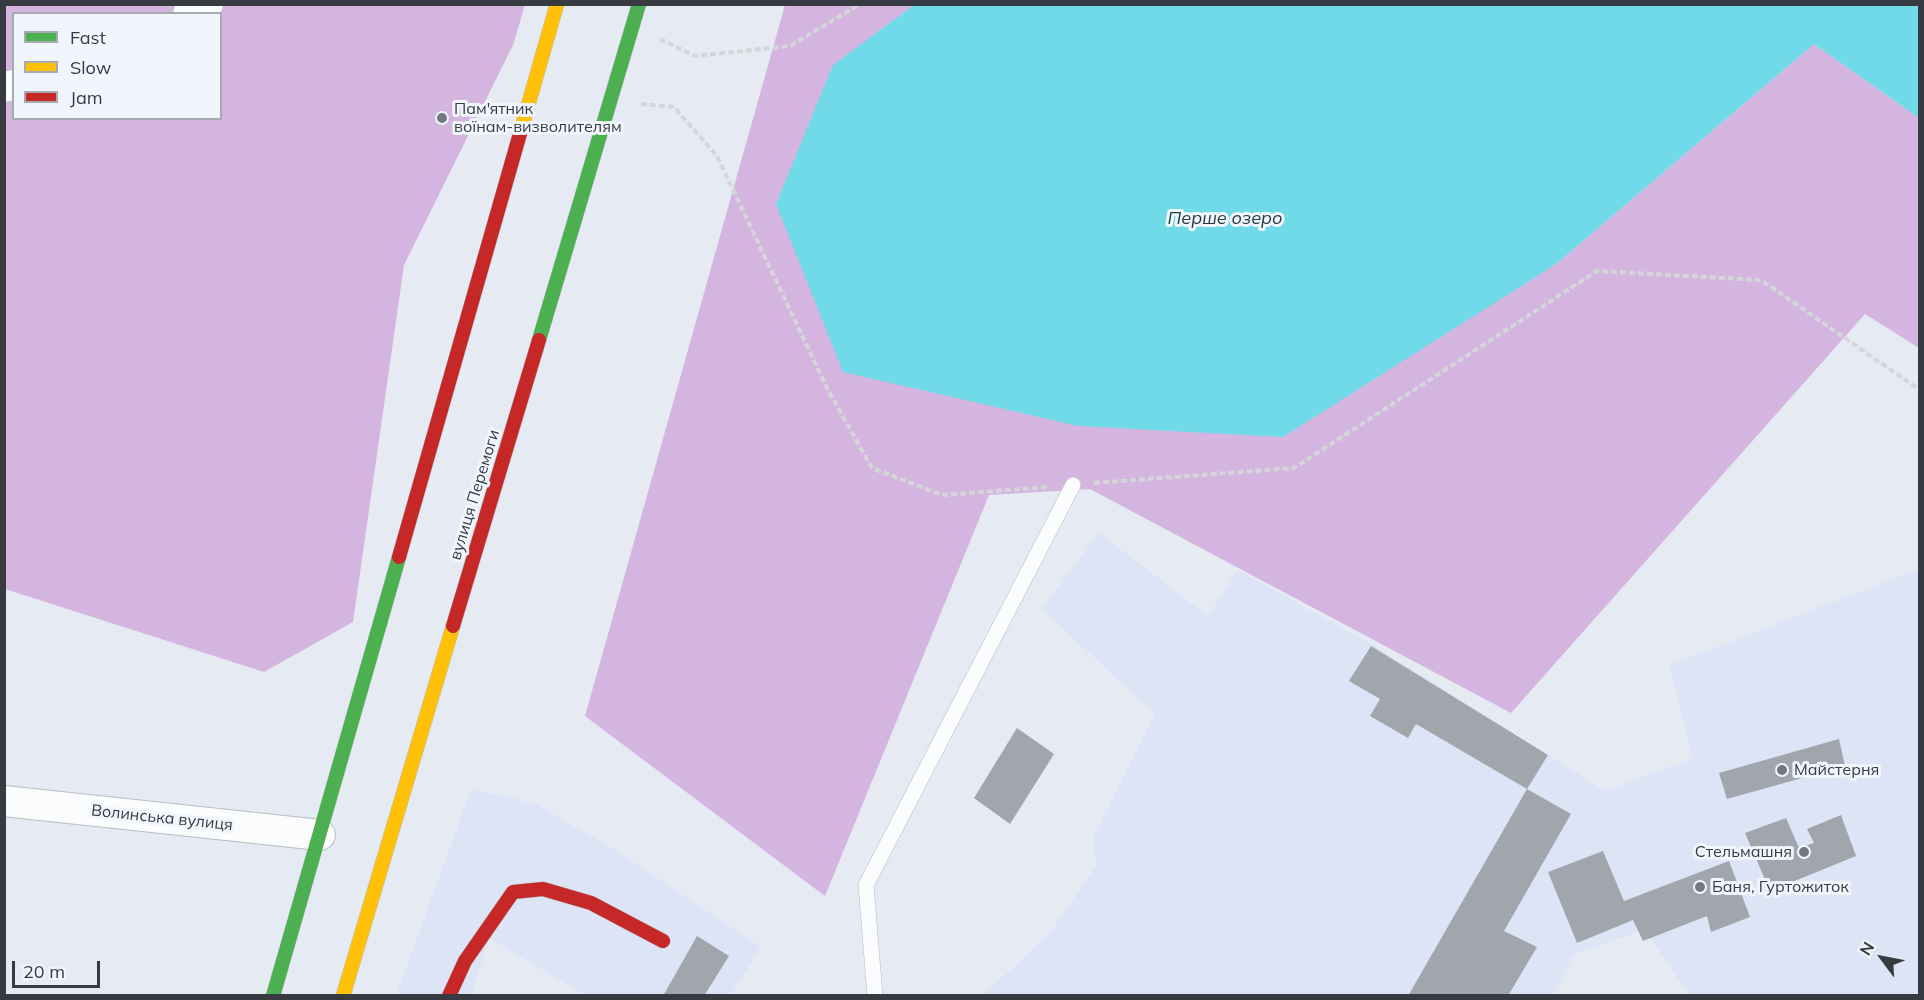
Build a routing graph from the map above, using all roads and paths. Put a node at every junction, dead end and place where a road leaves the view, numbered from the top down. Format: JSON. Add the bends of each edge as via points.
{"nodes":[{"id":1,"x":208,"y":4,"type":"edge"},
{"id":2,"x":557,"y":4,"type":"edge"},
{"id":3,"x":860,"y":4,"type":"edge"},
{"id":4,"x":631,"y":11,"type":"edge"},
{"id":5,"x":192,"y":12,"type":"edge"},
{"id":6,"x":610,"y":101,"type":"junction"},
{"id":7,"x":1920,"y":390,"type":"edge"},
{"id":8,"x":1073,"y":485,"type":"junction"},
{"id":9,"x":4,"y":801,"type":"edge"},
{"id":10,"x":320,"y":835,"type":"junction"},
{"id":11,"x":663,"y":941,"type":"dead end"},
{"id":12,"x":273,"y":996,"type":"edge"},
{"id":13,"x":344,"y":996,"type":"edge"},
{"id":14,"x":449,"y":996,"type":"edge"},
{"id":15,"x":875,"y":996,"type":"edge"}],
"edges":[{"from":1,"to":5,"type":"street"},
{"from":2,"to":10,"type":"street"},
{"from":3,"to":4,"type":"path","via":[[790,45],[695,56]]},
{"from":4,"to":6,"type":"street","name":"вулиця Перемоги"},
{"from":6,"to":8,"type":"path","via":[[674,107],[717,156],[827,388],[872,468],[942,495]]},
{"from":6,"to":13,"type":"street","name":"вулиця Перемоги"},
{"from":7,"to":8,"type":"path","via":[[1761,280],[1597,271],[1294,468]]},
{"from":8,"to":15,"type":"lane","via":[[866,885]]},
{"from":9,"to":10,"type":"street","name":"Волинська вулиця"},
{"from":10,"to":12,"type":"street"},
{"from":11,"to":14,"type":"street","via":[[591,903],[543,890],[513,892],[465,961]]}]}
